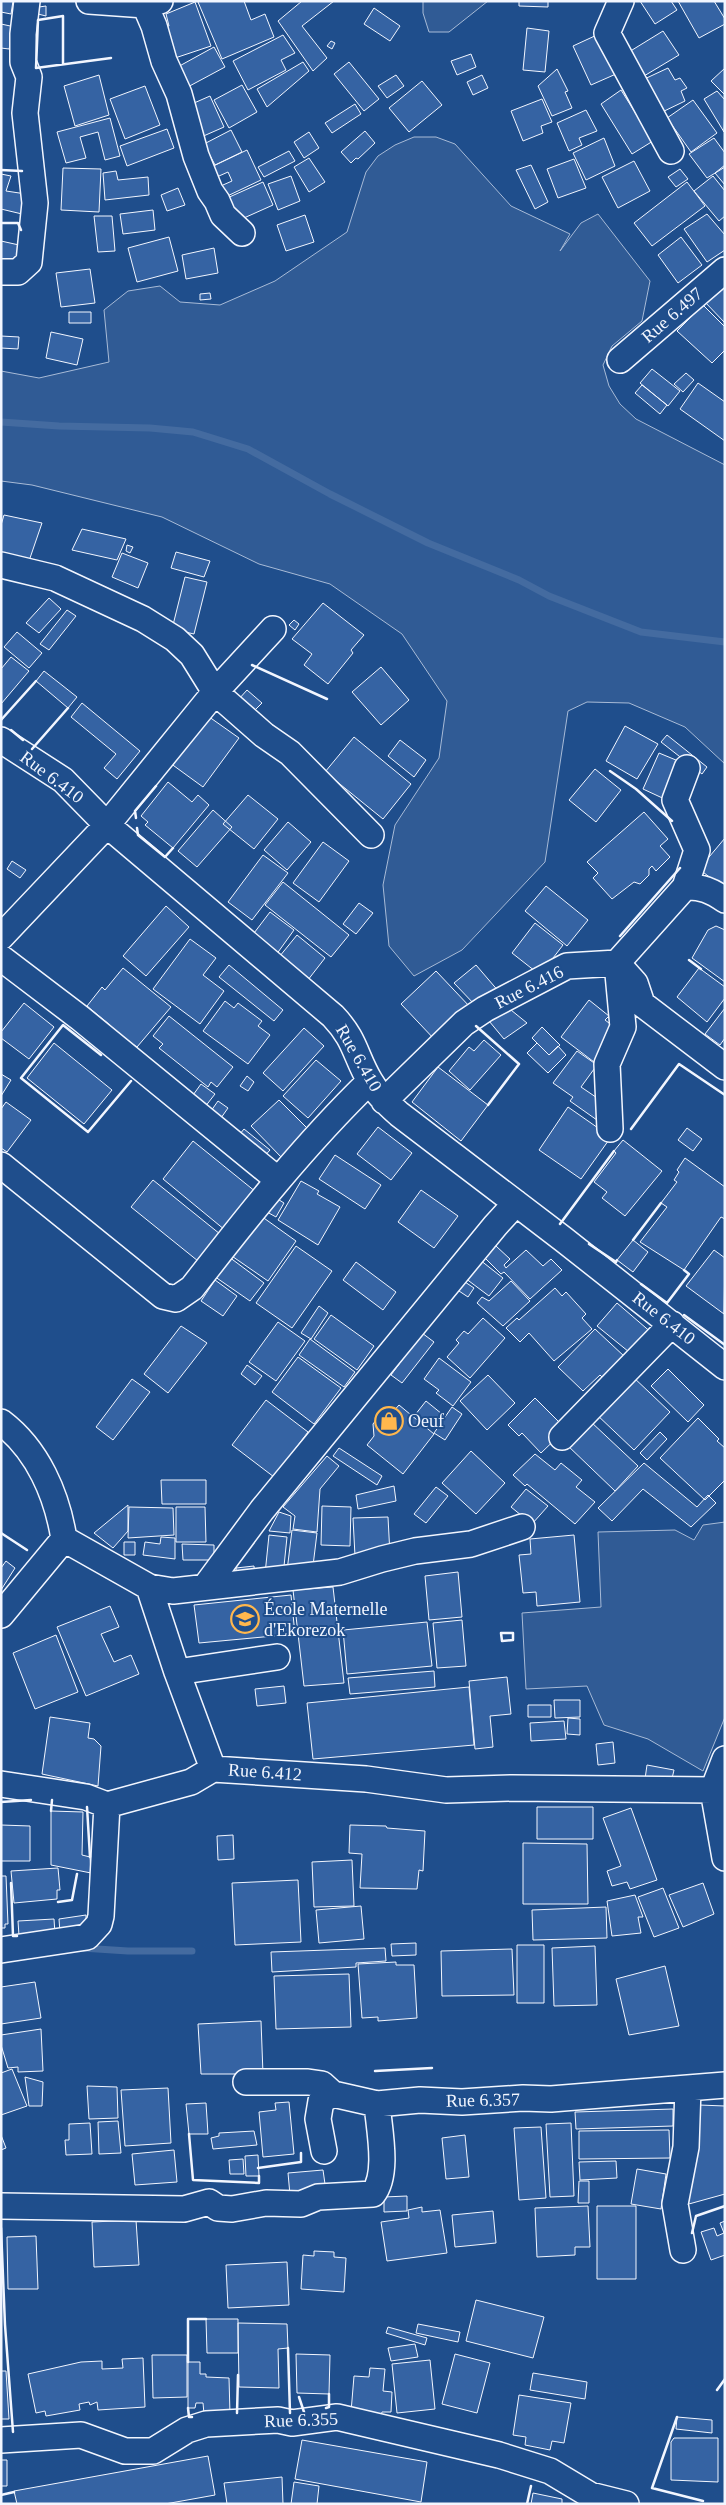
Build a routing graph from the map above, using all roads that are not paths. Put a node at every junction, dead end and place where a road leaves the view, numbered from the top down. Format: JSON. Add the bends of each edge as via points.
{"nodes":[{"id":1,"x":27,"y":1,"type":"edge"},
{"id":2,"x":89,"y":1,"type":"edge"},
{"id":3,"x":621,"y":1,"type":"edge"},
{"id":4,"x":152,"y":3,"type":"edge"},
{"id":5,"x":671,"y":152,"type":"dead end"},
{"id":6,"x":242,"y":233,"type":"dead end"},
{"id":7,"x":725,"y":270,"type":"edge"},
{"id":8,"x":1,"y":272,"type":"edge"},
{"id":9,"x":620,"y":360,"type":"dead end"},
{"id":10,"x":1,"y":565,"type":"edge"},
{"id":11,"x":273,"y":629,"type":"dead end"},
{"id":12,"x":216,"y":692,"type":"junction"},
{"id":13,"x":1,"y":740,"type":"edge"},
{"id":14,"x":687,"y":768,"type":"dead end"},
{"id":15,"x":107,"y":825,"type":"junction"},
{"id":16,"x":372,"y":835,"type":"dead end"},
{"id":17,"x":685,"y":887,"type":"junction"},
{"id":18,"x":725,"y":900,"type":"edge"},
{"id":19,"x":1,"y":937,"type":"edge"},
{"id":20,"x":1,"y":958,"type":"edge"},
{"id":21,"x":617,"y":963,"type":"junction"},
{"id":22,"x":725,"y":1067,"type":"edge"},
{"id":23,"x":370,"y":1081,"type":"junction"},
{"id":24,"x":384,"y":1101,"type":"junction"},
{"id":25,"x":610,"y":1129,"type":"dead end"},
{"id":26,"x":1,"y":1165,"type":"edge"},
{"id":27,"x":277,"y":1179,"type":"junction"},
{"id":28,"x":516,"y":1203,"type":"junction"},
{"id":29,"x":672,"y":1324,"type":"junction"},
{"id":30,"x":725,"y":1367,"type":"edge"},
{"id":31,"x":1,"y":1422,"type":"edge"},
{"id":32,"x":562,"y":1437,"type":"dead end"},
{"id":33,"x":522,"y":1527,"type":"dead end"},
{"id":34,"x":64,"y":1539,"type":"junction"},
{"id":35,"x":149,"y":1586,"type":"junction"},
{"id":36,"x":205,"y":1588,"type":"junction"},
{"id":37,"x":1,"y":1615,"type":"edge"},
{"id":38,"x":277,"y":1656,"type":"dead end"},
{"id":39,"x":177,"y":1672,"type":"junction"},
{"id":40,"x":725,"y":1759,"type":"edge"},
{"id":41,"x":213,"y":1769,"type":"junction"},
{"id":42,"x":1,"y":1784,"type":"edge"},
{"id":43,"x":713,"y":1790,"type":"junction"},
{"id":44,"x":107,"y":1805,"type":"junction"},
{"id":45,"x":725,"y":1858,"type":"edge"},
{"id":46,"x":1,"y":1950,"type":"edge"},
{"id":47,"x":246,"y":2082,"type":"dead end"},
{"id":48,"x":725,"y":2085,"type":"edge"},
{"id":49,"x":688,"y":2088,"type":"junction"},
{"id":50,"x":333,"y":2094,"type":"junction"},
{"id":51,"x":377,"y":2104,"type":"junction"},
{"id":52,"x":324,"y":2151,"type":"dead end"},
{"id":53,"x":1,"y":2206,"type":"edge"},
{"id":54,"x":683,"y":2250,"type":"dead end"},
{"id":55,"x":1,"y":2440,"type":"edge"},
{"id":56,"x":626,"y":2504,"type":"edge"}],
"edges":[{"from":1,"to":8,"type":"street","via":[[23,62],[29,77],[25,113],[34,203],[29,262],[18,272]]},
{"from":2,"to":4,"type":"street"},
{"from":3,"to":5,"type":"street","via":[[607,33]]},
{"from":4,"to":6,"type":"street","via":[[154,26],[164,61],[179,94],[196,156],[223,215]]},
{"from":7,"to":9,"type":"street","name":"Rue 6.497"},
{"from":10,"to":12,"type":"street","via":[[55,578],[143,619],[175,639],[192,655]]},
{"from":11,"to":12,"type":"street"},
{"from":12,"to":15,"type":"street"},
{"from":12,"to":16,"type":"street","via":[[264,735],[290,753]]},
{"from":13,"to":15,"type":"street","name":"Rue 6.410","via":[[63,780]]},
{"from":14,"to":17,"type":"street","via":[[675,800],[698,850]]},
{"from":15,"to":19,"type":"street"},
{"from":15,"to":23,"type":"street","name":"Rue 6.410","via":[[333,1016],[352,1040]]},
{"from":17,"to":18,"type":"street","via":[[696,886]]},
{"from":17,"to":21,"type":"street"},
{"from":20,"to":27,"type":"street","via":[[80,1018]]},
{"from":21,"to":22,"type":"street","via":[[635,983],[642,1004]]},
{"from":21,"to":24,"type":"street","name":"Rue 6.416","via":[[567,966],[485,1009],[464,1023]]},
{"from":21,"to":25,"type":"street","via":[[623,1027],[608,1064]]},
{"from":23,"to":24,"type":"street","name":"Rue 6.410"},
{"from":23,"to":27,"type":"street"},
{"from":24,"to":28,"type":"street","name":"Rue 6.410"},
{"from":26,"to":27,"type":"street","via":[[163,1296],[176,1299],[192,1288]]},
{"from":28,"to":29,"type":"street","name":"Rue 6.410"},
{"from":28,"to":36,"type":"street","via":[[262,1510]]},
{"from":29,"to":30,"type":"street","name":"Rue 6.410"},
{"from":29,"to":32,"type":"street"},
{"from":31,"to":34,"type":"street","via":[[26,1448],[50,1484]]},
{"from":33,"to":36,"type":"street","via":[[471,1544],[415,1551],[340,1572]]},
{"from":34,"to":35,"type":"street"},
{"from":34,"to":37,"type":"street"},
{"from":35,"to":36,"type":"street","via":[[173,1591]]},
{"from":35,"to":39,"type":"street","name":"Rue 6.412"},
{"from":38,"to":39,"type":"street"},
{"from":39,"to":41,"type":"street","name":"Rue 6.412"},
{"from":40,"to":43,"type":"street"},
{"from":41,"to":43,"type":"street","name":"Rue 6.412","via":[[366,1779],[446,1790]]},
{"from":41,"to":44,"type":"street","via":[[191,1782]]},
{"from":42,"to":44,"type":"street","via":[[86,1797]]},
{"from":43,"to":45,"type":"street"},
{"from":44,"to":46,"type":"street","via":[[101,1916],[93,1932],[87,1937]]},
{"from":47,"to":50,"type":"street","name":"Rue 6.357","via":[[308,2082],[322,2084]]},
{"from":48,"to":49,"type":"street","name":"Rue 6.357"},
{"from":49,"to":51,"type":"street","name":"Rue 6.357","via":[[551,2099],[420,2100]]},
{"from":49,"to":54,"type":"street","via":[[686,2147],[675,2204]]},
{"from":50,"to":51,"type":"street","name":"Rue 6.357"},
{"from":50,"to":52,"type":"street","via":[[320,2101],[318,2108]]},
{"from":51,"to":53,"type":"street","via":[[382,2159],[377,2188],[372,2194],[318,2197],[301,2204],[266,2203],[232,2209],[218,2208],[209,2202],[184,2209]]},
{"from":55,"to":56,"type":"street","name":"Rue 6.355","via":[[81,2435],[125,2451],[153,2451],[187,2430],[206,2424],[278,2420],[292,2423],[337,2417],[500,2455],[550,2471],[590,2495]]}]}
